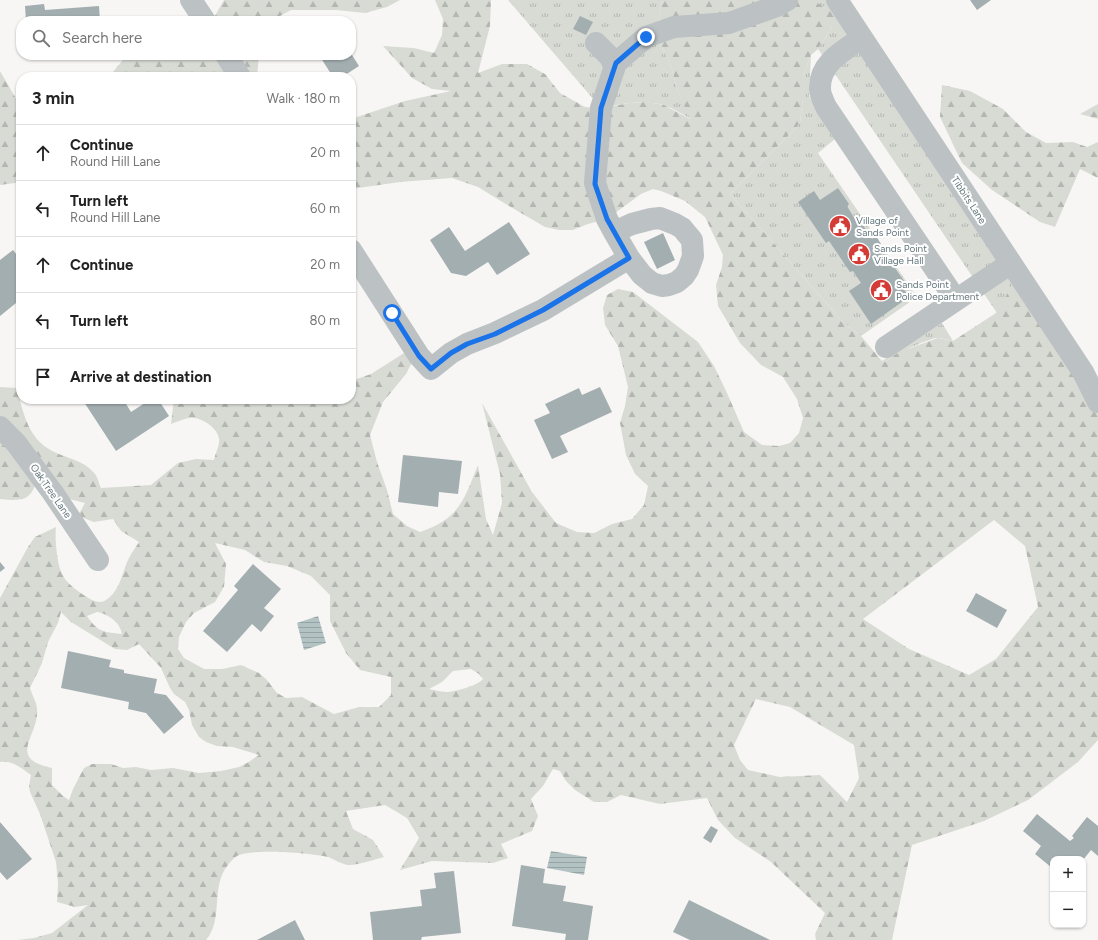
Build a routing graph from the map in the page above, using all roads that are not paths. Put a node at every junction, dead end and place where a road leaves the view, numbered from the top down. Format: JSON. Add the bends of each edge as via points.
{"nodes":[{"id":1,"x":190,"y":0,"type":"edge"},
{"id":2,"x":787,"y":0,"type":"edge"},
{"id":3,"x":837,"y":0,"type":"edge"},
{"id":4,"x":201,"y":16,"type":"edge"},
{"id":5,"x":862,"y":38,"type":"junction"},
{"id":6,"x":596,"y":43,"type":"dead end"},
{"id":7,"x":229,"y":60,"type":"edge"},
{"id":8,"x":616,"y":63,"type":"junction"},
{"id":9,"x":237,"y":72,"type":"edge"},
{"id":10,"x":614,"y":232,"type":"junction"},
{"id":11,"x":356,"y":258,"type":"edge"},
{"id":12,"x":629,"y":258,"type":"junction"},
{"id":13,"x":1011,"y":263,"type":"junction"},
{"id":14,"x":956,"y":300,"type":"junction"},
{"id":15,"x":886,"y":347,"type":"dead end"},
{"id":16,"x":1098,"y":402,"type":"edge"},
{"id":17,"x":0,"y":427,"type":"edge"},
{"id":18,"x":98,"y":560,"type":"dead end"}],
"edges":[{"from":1,"to":4,"type":"street"},
{"from":2,"to":8,"type":"street","via":[[729,23],[674,27],[646,37]]},
{"from":3,"to":5,"type":"street","name":"Tibbits Lane"},
{"from":5,"to":13,"type":"street","name":"Tibbits Lane"},
{"from":5,"to":14,"type":"street","via":[[833,58],[823,72],[820,90],[826,107]]},
{"from":6,"to":8,"type":"street"},
{"from":7,"to":9,"type":"street"},
{"from":8,"to":10,"type":"street","via":[[601,108],[595,184]]},
{"from":10,"to":12,"type":"street"},
{"from":10,"to":12,"type":"street","via":[[632,224],[660,218],[682,228],[692,240],[693,256],[688,270],[678,282],[669,285],[657,285],[647,280]]},
{"from":11,"to":12,"type":"street","via":[[419,356],[431,369],[467,344],[495,334],[543,310]]},
{"from":13,"to":14,"type":"street"},
{"from":13,"to":16,"type":"street","name":"Tibbits Lane","via":[[1083,372]]},
{"from":14,"to":15,"type":"street"},
{"from":17,"to":18,"type":"street","name":"Oak Tree Lane","via":[[16,442]]}]}
